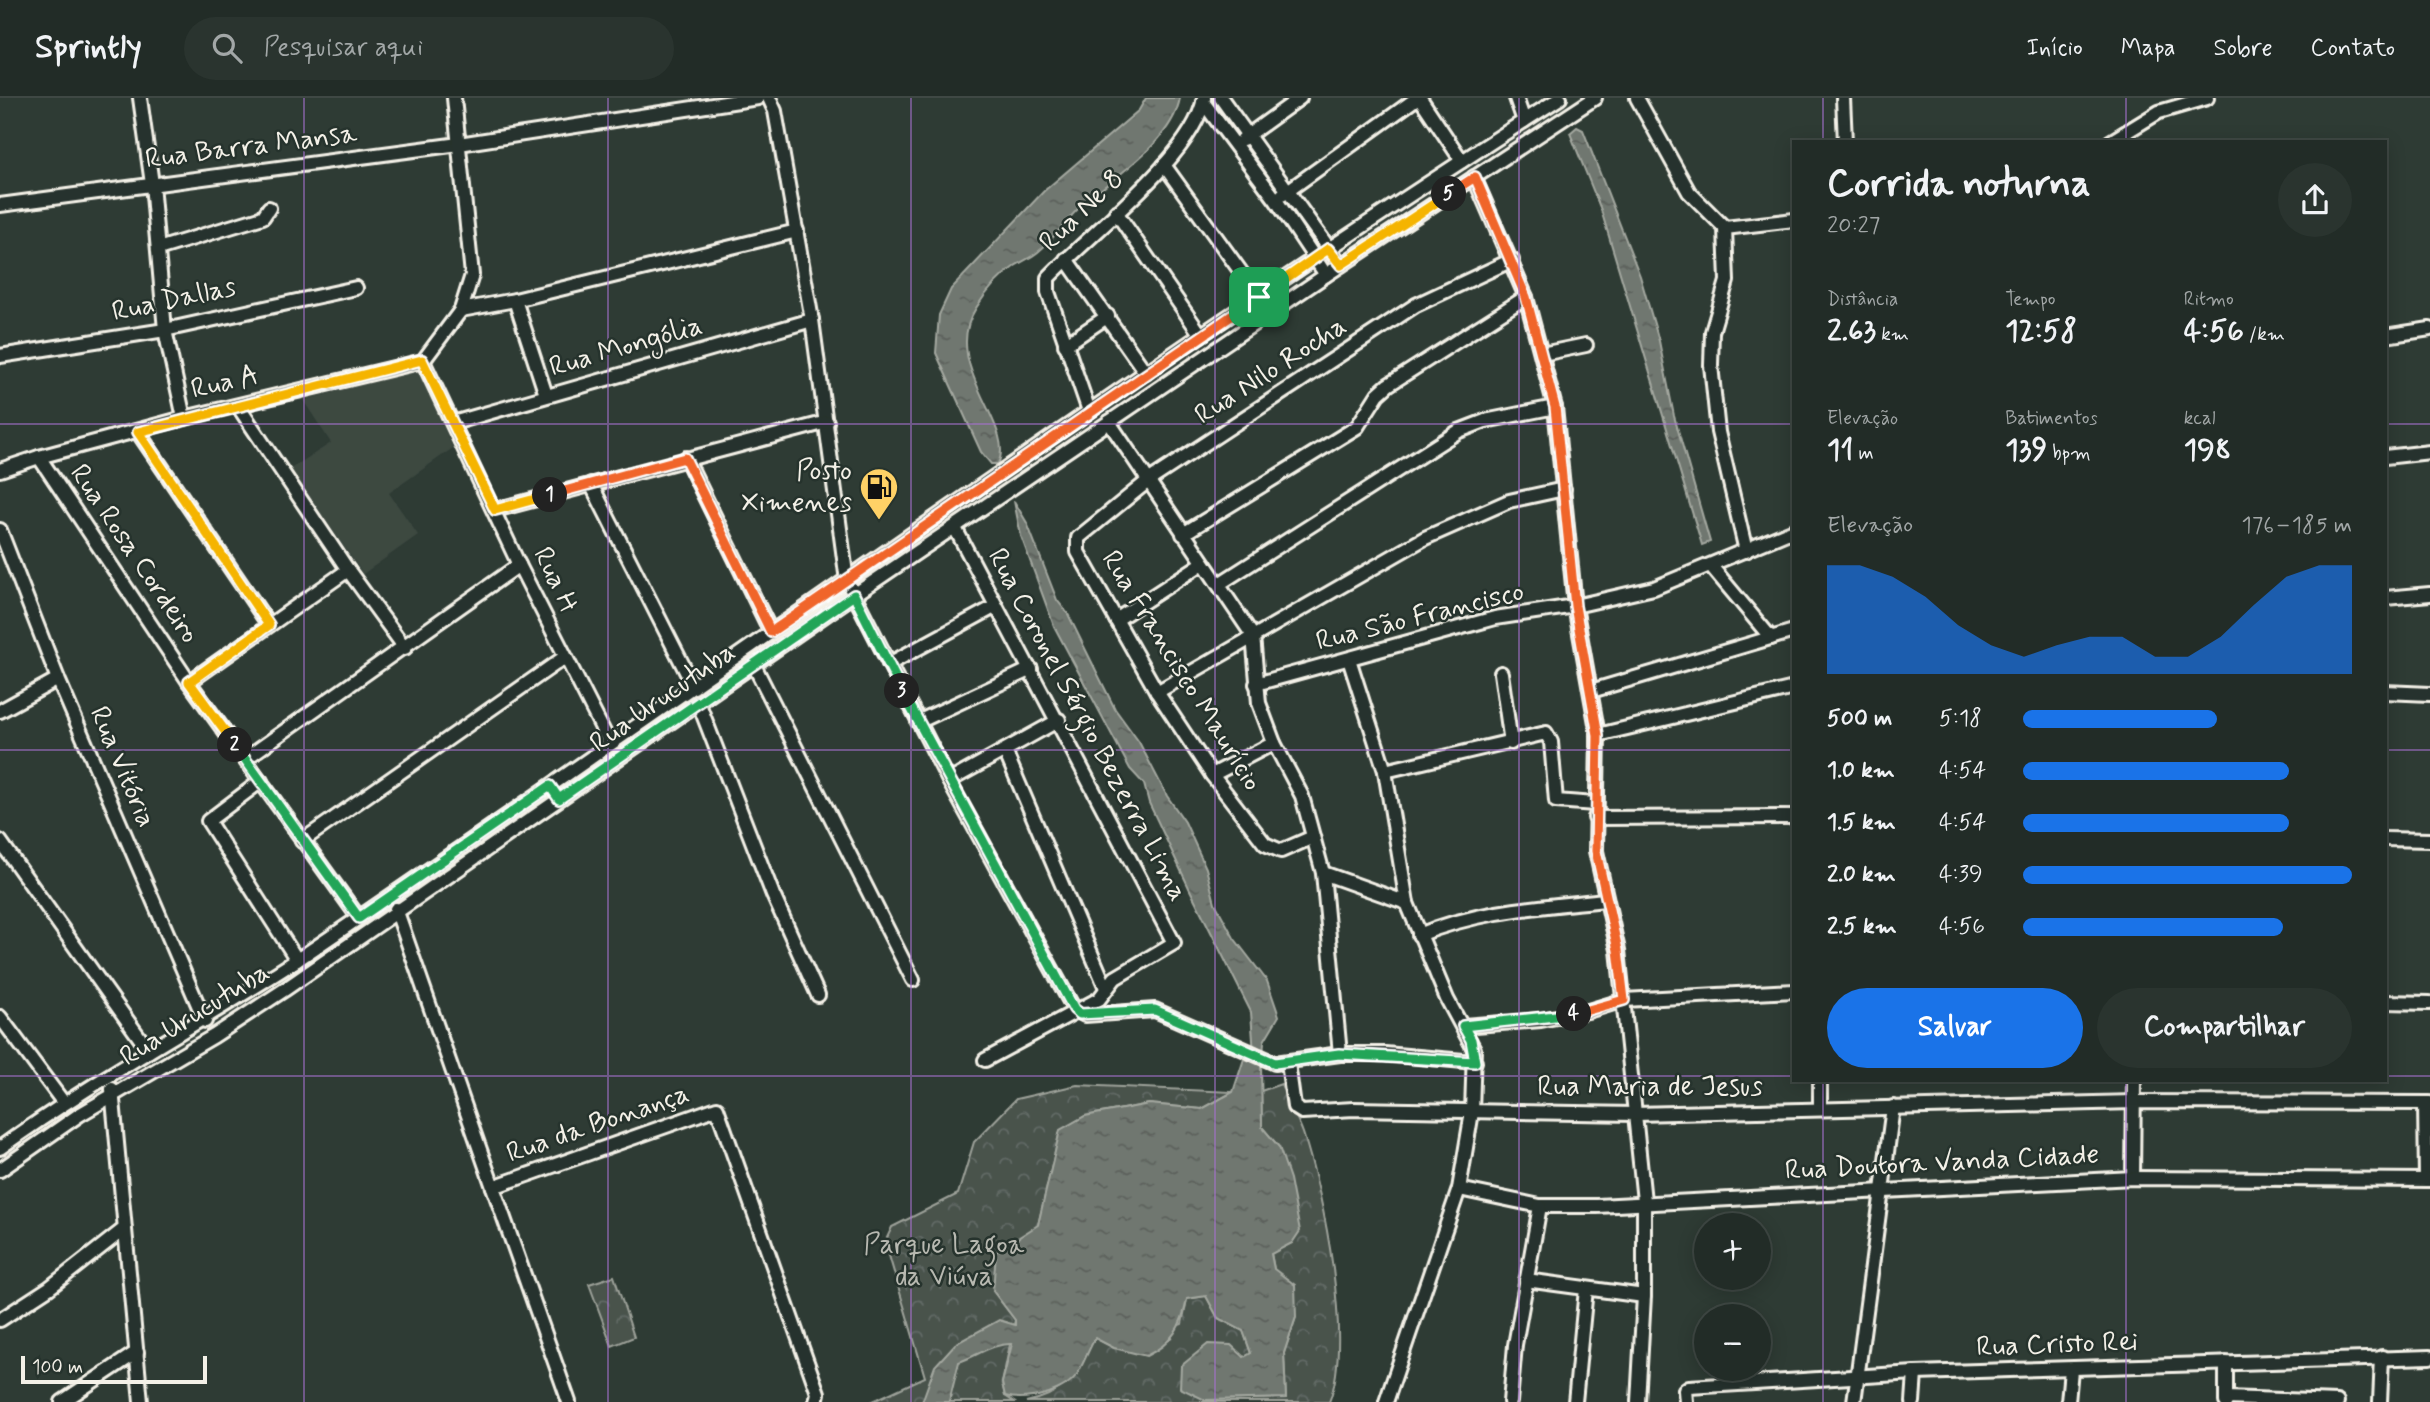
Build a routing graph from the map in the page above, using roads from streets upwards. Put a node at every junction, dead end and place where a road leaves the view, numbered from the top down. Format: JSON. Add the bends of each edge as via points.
{"nodes":[{"id":1,"x":140,"y":98,"type":"edge"},
{"id":2,"x":454,"y":98,"type":"edge"},
{"id":3,"x":758,"y":98,"type":"edge"},
{"id":4,"x":769,"y":98,"type":"edge"},
{"id":5,"x":782,"y":98,"type":"edge"},
{"id":6,"x":1221,"y":98,"type":"edge"},
{"id":7,"x":1300,"y":98,"type":"edge"},
{"id":8,"x":1418,"y":98,"type":"edge"},
{"id":9,"x":1517,"y":98,"type":"edge"},
{"id":10,"x":1560,"y":98,"type":"edge"},
{"id":11,"x":1595,"y":98,"type":"edge"},
{"id":12,"x":1637,"y":98,"type":"edge"},
{"id":13,"x":1843,"y":98,"type":"edge"},
{"id":14,"x":1851,"y":98,"type":"edge"},
{"id":15,"x":2157,"y":98,"type":"edge"},
{"id":16,"x":2207,"y":98,"type":"edge"},
{"id":17,"x":1203,"y":100,"type":"edge"},
{"id":18,"x":775,"y":111,"type":"junction"},
{"id":19,"x":2159,"y":112,"type":"junction"},
{"id":20,"x":1524,"y":121,"type":"junction"},
{"id":21,"x":1248,"y":135,"type":"junction"},
{"id":22,"x":1845,"y":140,"type":"edge"},
{"id":23,"x":2113,"y":140,"type":"edge"},
{"id":24,"x":459,"y":144,"type":"junction"},
{"id":25,"x":1236,"y":145,"type":"junction"},
{"id":26,"x":1462,"y":161,"type":"junction"},
{"id":27,"x":1164,"y":165,"type":"junction"},
{"id":28,"x":1475,"y":177,"type":"junction"},
{"id":29,"x":152,"y":184,"type":"junction"},
{"id":30,"x":1288,"y":189,"type":"junction"},
{"id":31,"x":1276,"y":200,"type":"junction"},
{"id":32,"x":0,"y":205,"type":"edge"},
{"id":33,"x":270,"y":208,"type":"dead end"},
{"id":34,"x":1116,"y":212,"type":"junction"},
{"id":35,"x":1792,"y":220,"type":"edge"},
{"id":36,"x":1725,"y":228,"type":"junction"},
{"id":37,"x":797,"y":231,"type":"junction"},
{"id":38,"x":158,"y":249,"type":"junction"},
{"id":39,"x":1328,"y":249,"type":"junction"},
{"id":40,"x":1316,"y":257,"type":"junction"},
{"id":41,"x":1066,"y":259,"type":"junction"},
{"id":42,"x":1512,"y":260,"type":"junction"},
{"id":43,"x":1341,"y":265,"type":"junction"},
{"id":44,"x":1326,"y":275,"type":"junction"},
{"id":45,"x":356,"y":288,"type":"dead end"},
{"id":46,"x":1259,"y":297,"type":"junction"},
{"id":47,"x":1526,"y":297,"type":"junction"},
{"id":48,"x":515,"y":300,"type":"junction"},
{"id":49,"x":461,"y":310,"type":"junction"},
{"id":50,"x":1108,"y":316,"type":"junction"},
{"id":51,"x":812,"y":320,"type":"junction"},
{"id":52,"x":2430,"y":329,"type":"edge"},
{"id":53,"x":165,"y":330,"type":"junction"},
{"id":54,"x":1201,"y":335,"type":"junction"},
{"id":55,"x":2387,"y":337,"type":"edge"},
{"id":56,"x":1065,"y":345,"type":"junction"},
{"id":57,"x":1586,"y":345,"type":"dead end"},
{"id":58,"x":1542,"y":354,"type":"junction"},
{"id":59,"x":0,"y":356,"type":"edge"},
{"id":60,"x":422,"y":360,"type":"junction"},
{"id":61,"x":1146,"y":373,"type":"junction"},
{"id":62,"x":545,"y":395,"type":"junction"},
{"id":63,"x":238,"y":406,"type":"junction"},
{"id":64,"x":1555,"y":407,"type":"junction"},
{"id":65,"x":1089,"y":411,"type":"junction"},
{"id":66,"x":184,"y":418,"type":"junction"},
{"id":67,"x":827,"y":422,"type":"junction"},
{"id":68,"x":1109,"y":422,"type":"junction"},
{"id":69,"x":453,"y":423,"type":"junction"},
{"id":70,"x":138,"y":432,"type":"junction"},
{"id":71,"x":2430,"y":452,"type":"edge"},
{"id":72,"x":39,"y":457,"type":"junction"},
{"id":73,"x":2387,"y":457,"type":"edge"},
{"id":74,"x":685,"y":458,"type":"junction"},
{"id":75,"x":0,"y":471,"type":"edge"},
{"id":76,"x":1148,"y":481,"type":"junction"},
{"id":77,"x":591,"y":484,"type":"junction"},
{"id":78,"x":1564,"y":489,"type":"junction"},
{"id":79,"x":495,"y":510,"type":"junction"},
{"id":80,"x":955,"y":528,"type":"junction"},
{"id":81,"x":0,"y":530,"type":"edge"},
{"id":82,"x":1792,"y":531,"type":"edge"},
{"id":83,"x":1183,"y":534,"type":"junction"},
{"id":84,"x":1076,"y":548,"type":"joint"},
{"id":85,"x":1746,"y":551,"type":"junction"},
{"id":86,"x":1203,"y":564,"type":"junction"},
{"id":87,"x":519,"y":565,"type":"junction"},
{"id":88,"x":1711,"y":566,"type":"junction"},
{"id":89,"x":348,"y":570,"type":"junction"},
{"id":90,"x":847,"y":581,"type":"junction"},
{"id":91,"x":1219,"y":584,"type":"junction"},
{"id":92,"x":2430,"y":594,"type":"edge"},
{"id":93,"x":854,"y":595,"type":"junction"},
{"id":94,"x":2387,"y":598,"type":"edge"},
{"id":95,"x":996,"y":606,"type":"junction"},
{"id":96,"x":1575,"y":606,"type":"junction"},
{"id":97,"x":1116,"y":620,"type":"junction"},
{"id":98,"x":269,"y":625,"type":"junction"},
{"id":99,"x":771,"y":632,"type":"junction"},
{"id":100,"x":1792,"y":632,"type":"edge"},
{"id":101,"x":1253,"y":636,"type":"junction"},
{"id":102,"x":1770,"y":638,"type":"junction"},
{"id":103,"x":405,"y":648,"type":"junction"},
{"id":104,"x":565,"y":657,"type":"junction"},
{"id":105,"x":1349,"y":659,"type":"junction"},
{"id":106,"x":889,"y":664,"type":"junction"},
{"id":107,"x":754,"y":665,"type":"junction"},
{"id":108,"x":1031,"y":669,"type":"junction"},
{"id":109,"x":1501,"y":673,"type":"dead end"},
{"id":110,"x":58,"y":679,"type":"junction"},
{"id":111,"x":189,"y":682,"type":"junction"},
{"id":112,"x":1256,"y":684,"type":"junction"},
{"id":113,"x":694,"y":687,"type":"junction"},
{"id":114,"x":1792,"y":688,"type":"edge"},
{"id":115,"x":1591,"y":691,"type":"junction"},
{"id":116,"x":1157,"y":692,"type":"junction"},
{"id":117,"x":2387,"y":692,"type":"edge"},
{"id":118,"x":2430,"y":694,"type":"edge"},
{"id":119,"x":699,"y":704,"type":"junction"},
{"id":120,"x":0,"y":711,"type":"edge"},
{"id":121,"x":1059,"y":720,"type":"junction"},
{"id":122,"x":918,"y":722,"type":"junction"},
{"id":123,"x":1598,"y":735,"type":"junction"},
{"id":124,"x":1274,"y":743,"type":"junction"},
{"id":125,"x":1511,"y":743,"type":"junction"},
{"id":126,"x":610,"y":744,"type":"junction"},
{"id":127,"x":1005,"y":751,"type":"junction"},
{"id":128,"x":246,"y":759,"type":"junction"},
{"id":129,"x":1385,"y":771,"type":"junction"},
{"id":130,"x":1212,"y":775,"type":"junction"},
{"id":131,"x":261,"y":781,"type":"junction"},
{"id":132,"x":949,"y":781,"type":"junction"},
{"id":133,"x":550,"y":786,"type":"junction"},
{"id":134,"x":559,"y":799,"type":"junction"},
{"id":135,"x":524,"y":803,"type":"junction"},
{"id":136,"x":1595,"y":804,"type":"junction"},
{"id":137,"x":534,"y":817,"type":"junction"},
{"id":138,"x":1792,"y":817,"type":"edge"},
{"id":139,"x":1595,"y":818,"type":"junction"},
{"id":140,"x":1313,"y":837,"type":"junction"},
{"id":141,"x":2387,"y":839,"type":"edge"},
{"id":142,"x":2430,"y":840,"type":"edge"},
{"id":143,"x":0,"y":841,"type":"edge"},
{"id":144,"x":302,"y":841,"type":"junction"},
{"id":145,"x":1323,"y":873,"type":"junction"},
{"id":146,"x":391,"y":896,"type":"junction"},
{"id":147,"x":1605,"y":900,"type":"junction"},
{"id":148,"x":1406,"y":903,"type":"junction"},
{"id":149,"x":397,"y":914,"type":"junction"},
{"id":150,"x":359,"y":918,"type":"junction"},
{"id":151,"x":1419,"y":935,"type":"junction"},
{"id":152,"x":297,"y":960,"type":"junction"},
{"id":153,"x":913,"y":980,"type":"dead end"},
{"id":154,"x":1106,"y":988,"type":"junction"},
{"id":155,"x":1792,"y":991,"type":"edge"},
{"id":156,"x":818,"y":995,"type":"dead end"},
{"id":157,"x":1624,"y":1000,"type":"junction"},
{"id":158,"x":2387,"y":1002,"type":"edge"},
{"id":159,"x":2430,"y":1003,"type":"edge"},
{"id":160,"x":1074,"y":1009,"type":"junction"},
{"id":161,"x":0,"y":1017,"type":"edge"},
{"id":162,"x":205,"y":1021,"type":"junction"},
{"id":163,"x":1463,"y":1026,"type":"junction"},
{"id":164,"x":149,"y":1051,"type":"junction"},
{"id":165,"x":1339,"y":1054,"type":"junction"},
{"id":166,"x":985,"y":1060,"type":"dead end"},
{"id":167,"x":1475,"y":1062,"type":"junction"},
{"id":168,"x":1288,"y":1063,"type":"junction"},
{"id":169,"x":111,"y":1074,"type":"junction"},
{"id":170,"x":1820,"y":1082,"type":"edge"},
{"id":171,"x":2134,"y":1082,"type":"edge"},
{"id":172,"x":113,"y":1094,"type":"junction"},
{"id":173,"x":63,"y":1102,"type":"junction"},
{"id":174,"x":2134,"y":1102,"type":"junction"},
{"id":175,"x":2428,"y":1103,"type":"edge"},
{"id":176,"x":1893,"y":1107,"type":"junction"},
{"id":177,"x":1820,"y":1109,"type":"junction"},
{"id":178,"x":1472,"y":1111,"type":"junction"},
{"id":179,"x":1635,"y":1114,"type":"junction"},
{"id":180,"x":0,"y":1148,"type":"edge"},
{"id":181,"x":0,"y":1170,"type":"edge"},
{"id":182,"x":2133,"y":1178,"type":"junction"},
{"id":183,"x":2428,"y":1180,"type":"edge"},
{"id":184,"x":493,"y":1187,"type":"junction"},
{"id":185,"x":1459,"y":1189,"type":"junction"},
{"id":186,"x":1883,"y":1191,"type":"junction"},
{"id":187,"x":1644,"y":1201,"type":"junction"},
{"id":188,"x":1540,"y":1206,"type":"junction"},
{"id":189,"x":124,"y":1229,"type":"junction"},
{"id":190,"x":1525,"y":1280,"type":"junction"},
{"id":191,"x":1586,"y":1289,"type":"junction"},
{"id":192,"x":1644,"y":1296,"type":"junction"},
{"id":193,"x":0,"y":1320,"type":"edge"},
{"id":194,"x":136,"y":1352,"type":"junction"},
{"id":195,"x":2382,"y":1357,"type":"junction"},
{"id":196,"x":2430,"y":1357,"type":"edge"},
{"id":197,"x":2226,"y":1363,"type":"junction"},
{"id":198,"x":2071,"y":1369,"type":"junction"},
{"id":199,"x":1914,"y":1373,"type":"junction"},
{"id":200,"x":1856,"y":1378,"type":"junction"},
{"id":201,"x":1686,"y":1395,"type":"edge"},
{"id":202,"x":2226,"y":1400,"type":"edge"},
{"id":203,"x":62,"y":1402,"type":"edge"},
{"id":204,"x":141,"y":1402,"type":"edge"},
{"id":205,"x":569,"y":1402,"type":"edge"},
{"id":206,"x":816,"y":1402,"type":"edge"},
{"id":207,"x":1386,"y":1402,"type":"edge"},
{"id":208,"x":1510,"y":1402,"type":"edge"},
{"id":209,"x":1575,"y":1402,"type":"edge"},
{"id":210,"x":1638,"y":1402,"type":"edge"},
{"id":211,"x":1854,"y":1402,"type":"edge"},
{"id":212,"x":1913,"y":1402,"type":"edge"},
{"id":213,"x":2068,"y":1402,"type":"edge"},
{"id":214,"x":2337,"y":1402,"type":"edge"},
{"id":215,"x":2380,"y":1402,"type":"edge"}],
"edges":[{"from":1,"to":29,"type":"street"},
{"from":2,"to":24,"type":"street"},
{"from":3,"to":24,"type":"street","name":"Rua Barra Mansa"},
{"from":4,"to":18,"type":"street"},
{"from":5,"to":18,"type":"street"},
{"from":6,"to":21,"type":"street"},
{"from":7,"to":21,"type":"street"},
{"from":8,"to":26,"type":"street"},
{"from":8,"to":30,"type":"street"},
{"from":9,"to":20,"type":"street"},
{"from":10,"to":20,"type":"street","name":"Rua Urucutuba"},
{"from":11,"to":28,"type":"street","name":"Rua Urucutuba"},
{"from":12,"to":36,"type":"street","via":[[1689,192]]},
{"from":13,"to":14,"type":"street"},
{"from":13,"to":22,"type":"street"},
{"from":15,"to":19,"type":"street"},
{"from":16,"to":19,"type":"street"},
{"from":17,"to":25,"type":"street"},
{"from":17,"to":27,"type":"street","name":"Rua Ne 8","via":[[1189,131]]},
{"from":18,"to":37,"type":"street"},
{"from":19,"to":23,"type":"street"},
{"from":20,"to":26,"type":"street","name":"Rua Urucutuba"},
{"from":21,"to":25,"type":"street"},
{"from":21,"to":30,"type":"street"},
{"from":24,"to":29,"type":"street","name":"Rua Barra Mansa"},
{"from":24,"to":49,"type":"street","via":[[472,275]]},
{"from":25,"to":31,"type":"street"},
{"from":26,"to":39,"type":"street","name":"Rua Urucutuba"},
{"from":27,"to":34,"type":"street","name":"Rua Ne 8"},
{"from":27,"to":46,"type":"street"},
{"from":28,"to":42,"type":"street"},
{"from":28,"to":43,"type":"street","name":"Rua Urucutuba"},
{"from":29,"to":32,"type":"street","name":"Rua Barra Mansa"},
{"from":29,"to":38,"type":"street"},
{"from":30,"to":31,"type":"street"},
{"from":30,"to":39,"type":"street"},
{"from":31,"to":40,"type":"street"},
{"from":33,"to":38,"type":"street","via":[[264,217]]},
{"from":34,"to":41,"type":"street","name":"Rua Ne 8"},
{"from":34,"to":54,"type":"street"},
{"from":35,"to":36,"type":"street"},
{"from":36,"to":85,"type":"street","via":[[1727,281],[1712,332],[1711,365],[1718,432]]},
{"from":37,"to":48,"type":"street"},
{"from":37,"to":51,"type":"street"},
{"from":38,"to":53,"type":"street"},
{"from":39,"to":40,"type":"street","name":"Rua Urucutuba"},
{"from":39,"to":43,"type":"street"},
{"from":40,"to":44,"type":"street"},
{"from":40,"to":46,"type":"street","name":"Rua Urucutuba"},
{"from":41,"to":50,"type":"street"},
{"from":41,"to":56,"type":"street","name":"Rua Ne 8","via":[[1047,284]]},
{"from":42,"to":47,"type":"street"},
{"from":42,"to":76,"type":"street","name":"Rua Nilo Rocha","via":[[1416,305]]},
{"from":43,"to":44,"type":"street","name":"Rua Urucutuba"},
{"from":44,"to":68,"type":"street","name":"Rua Urucutuba"},
{"from":45,"to":53,"type":"street","name":"Rua Dallas"},
{"from":46,"to":54,"type":"street","name":"Rua Urucutuba"},
{"from":47,"to":58,"type":"street"},
{"from":47,"to":83,"type":"street","via":[[1388,386],[1357,427]]},
{"from":48,"to":49,"type":"street"},
{"from":48,"to":62,"type":"street"},
{"from":49,"to":60,"type":"street"},
{"from":50,"to":56,"type":"street"},
{"from":50,"to":61,"type":"street"},
{"from":51,"to":62,"type":"street","name":"Rua Mongólia"},
{"from":51,"to":67,"type":"street"},
{"from":52,"to":55,"type":"street"},
{"from":53,"to":59,"type":"street","name":"Rua Dallas"},
{"from":53,"to":66,"type":"street"},
{"from":54,"to":61,"type":"street","name":"Rua Urucutuba"},
{"from":56,"to":65,"type":"street","name":"Rua Ne 8"},
{"from":57,"to":58,"type":"street"},
{"from":58,"to":64,"type":"street"},
{"from":60,"to":63,"type":"street","name":"Rua A"},
{"from":60,"to":69,"type":"street","name":"Rua H"},
{"from":61,"to":65,"type":"street","name":"Rua Urucutuba"},
{"from":62,"to":69,"type":"street","name":"Rua Mongólia"},
{"from":63,"to":66,"type":"street","name":"Rua A"},
{"from":63,"to":89,"type":"street"},
{"from":64,"to":78,"type":"street"},
{"from":64,"to":91,"type":"street","via":[[1459,431]]},
{"from":65,"to":90,"type":"street","name":"Rua Urucutuba"},
{"from":66,"to":70,"type":"street","name":"Rua A"},
{"from":67,"to":74,"type":"street"},
{"from":67,"to":90,"type":"street"},
{"from":68,"to":76,"type":"street"},
{"from":68,"to":80,"type":"street","name":"Rua Urucutuba"},
{"from":69,"to":79,"type":"street","name":"Rua H"},
{"from":70,"to":72,"type":"street","name":"Rua A"},
{"from":70,"to":98,"type":"street"},
{"from":71,"to":73,"type":"street"},
{"from":72,"to":75,"type":"street","name":"Rua A"},
{"from":72,"to":111,"type":"street","name":"Rua Rosa Cordeiro"},
{"from":74,"to":77,"type":"street"},
{"from":74,"to":99,"type":"street"},
{"from":76,"to":83,"type":"street"},
{"from":76,"to":84,"type":"street","name":"Rua Nilo Rocha","via":[[1078,538]]},
{"from":77,"to":79,"type":"street"},
{"from":77,"to":113,"type":"street"},
{"from":78,"to":96,"type":"street"},
{"from":78,"to":101,"type":"street","via":[[1509,501],[1425,538]]},
{"from":79,"to":87,"type":"street","name":"Rua H"},
{"from":80,"to":93,"type":"street","name":"Rua Urucutuba"},
{"from":80,"to":95,"type":"street","name":"Rua Coronel Sérgio Bezerra Lima"},
{"from":81,"to":110,"type":"street","name":"Rua Vitória"},
{"from":82,"to":85,"type":"street","name":"Rua São Francisco"},
{"from":83,"to":86,"type":"street"},
{"from":84,"to":97,"type":"street","name":"Rua Francisco Maurício"},
{"from":85,"to":88,"type":"street","name":"Rua São Francisco"},
{"from":86,"to":91,"type":"street"},
{"from":86,"to":97,"type":"street"},
{"from":87,"to":103,"type":"street"},
{"from":87,"to":104,"type":"street","name":"Rua H"},
{"from":88,"to":96,"type":"street","name":"Rua São Francisco","via":[[1654,589]]},
{"from":88,"to":102,"type":"street"},
{"from":89,"to":98,"type":"street"},
{"from":89,"to":103,"type":"street"},
{"from":90,"to":93,"type":"street"},
{"from":90,"to":99,"type":"street","name":"Rua Urucutuba"},
{"from":91,"to":101,"type":"street"},
{"from":92,"to":94,"type":"street"},
{"from":93,"to":106,"type":"street"},
{"from":93,"to":107,"type":"street","name":"Rua Urucutuba"},
{"from":95,"to":106,"type":"street"},
{"from":95,"to":108,"type":"street","name":"Rua Coronel Sérgio Bezerra Lima"},
{"from":96,"to":105,"type":"street","name":"Rua São Francisco","via":[[1495,618]]},
{"from":96,"to":115,"type":"street"},
{"from":97,"to":116,"type":"street","name":"Rua Francisco Maurício"},
{"from":98,"to":111,"type":"street"},
{"from":99,"to":113,"type":"street","name":"Rua Urucutuba"},
{"from":100,"to":102,"type":"street"},
{"from":101,"to":112,"type":"street"},
{"from":101,"to":116,"type":"street"},
{"from":102,"to":115,"type":"street"},
{"from":103,"to":128,"type":"street"},
{"from":104,"to":126,"type":"street","name":"Rua H"},
{"from":104,"to":144,"type":"street"},
{"from":105,"to":112,"type":"street","name":"Rua São Francisco"},
{"from":105,"to":129,"type":"street"},
{"from":106,"to":122,"type":"street"},
{"from":107,"to":119,"type":"street","name":"Rua Urucutuba"},
{"from":107,"to":153,"type":"street"},
{"from":108,"to":121,"type":"street","name":"Rua Coronel Sérgio Bezerra Lima"},
{"from":108,"to":122,"type":"street"},
{"from":109,"to":125,"type":"street"},
{"from":110,"to":120,"type":"street"},
{"from":110,"to":162,"type":"street","name":"Rua Vitória"},
{"from":111,"to":128,"type":"street","name":"Rua Rosa Cordeiro"},
{"from":112,"to":124,"type":"street"},
{"from":113,"to":126,"type":"street","name":"Rua Urucutuba"},
{"from":114,"to":123,"type":"street"},
{"from":115,"to":123,"type":"street"},
{"from":116,"to":130,"type":"street","name":"Rua Francisco Maurício"},
{"from":117,"to":118,"type":"street"},
{"from":119,"to":134,"type":"street","name":"Rua Urucutuba"},
{"from":119,"to":156,"type":"street","via":[[773,895]]},
{"from":121,"to":127,"type":"street"},
{"from":121,"to":154,"type":"street","name":"Rua Coronel Sérgio Bezerra Lima","via":[[1174,945],[1115,978]]},
{"from":122,"to":132,"type":"street"},
{"from":123,"to":136,"type":"street"},
{"from":124,"to":130,"type":"street"},
{"from":124,"to":140,"type":"street","via":[[1302,796]]},
{"from":125,"to":129,"type":"street"},
{"from":125,"to":136,"type":"street","via":[[1546,733],[1551,742],[1556,801]]},
{"from":126,"to":133,"type":"street","name":"Rua Urucutuba"},
{"from":127,"to":132,"type":"street"},
{"from":127,"to":154,"type":"street"},
{"from":128,"to":131,"type":"street","name":"Rua Rosa Cordeiro"},
{"from":129,"to":148,"type":"street"},
{"from":130,"to":140,"type":"street","name":"Rua Francisco Maurício","via":[[1265,844],[1281,851]]},
{"from":131,"to":144,"type":"street","name":"Rua Rosa Cordeiro"},
{"from":131,"to":152,"type":"street","via":[[208,821]]},
{"from":132,"to":160,"type":"street"},
{"from":133,"to":134,"type":"street"},
{"from":133,"to":135,"type":"street","name":"Rua Urucutuba"},
{"from":134,"to":137,"type":"street","name":"Rua Urucutuba"},
{"from":135,"to":137,"type":"street"},
{"from":135,"to":146,"type":"street","name":"Rua Urucutuba"},
{"from":136,"to":139,"type":"street"},
{"from":137,"to":149,"type":"street","name":"Rua Urucutuba"},
{"from":138,"to":139,"type":"street"},
{"from":139,"to":147,"type":"street"},
{"from":140,"to":145,"type":"street"},
{"from":141,"to":142,"type":"street"},
{"from":143,"to":164,"type":"street"},
{"from":144,"to":150,"type":"street","name":"Rua Rosa Cordeiro"},
{"from":145,"to":148,"type":"street"},
{"from":145,"to":165,"type":"street"},
{"from":146,"to":149,"type":"street","name":"Rua da Bonança"},
{"from":146,"to":150,"type":"street","name":"Rua Urucutuba"},
{"from":147,"to":151,"type":"street","via":[[1457,919]]},
{"from":147,"to":157,"type":"street"},
{"from":148,"to":151,"type":"street"},
{"from":149,"to":172,"type":"street","name":"Rua Urucutuba","via":[[214,1036]]},
{"from":149,"to":184,"type":"street","name":"Rua da Bonança"},
{"from":150,"to":152,"type":"street","name":"Rua Urucutuba"},
{"from":151,"to":163,"type":"street"},
{"from":152,"to":162,"type":"street","name":"Rua Urucutuba"},
{"from":154,"to":160,"type":"street","via":[[1099,999]]},
{"from":155,"to":157,"type":"street"},
{"from":157,"to":163,"type":"street","via":[[1541,1020]]},
{"from":157,"to":179,"type":"street"},
{"from":158,"to":159,"type":"street"},
{"from":160,"to":166,"type":"street"},
{"from":160,"to":168,"type":"street","via":[[1085,1015],[1155,1010],[1259,1058]]},
{"from":161,"to":173,"type":"street"},
{"from":162,"to":164,"type":"street","name":"Rua Urucutuba"},
{"from":163,"to":167,"type":"street"},
{"from":164,"to":169,"type":"street","name":"Rua Urucutuba"},
{"from":165,"to":167,"type":"street"},
{"from":165,"to":168,"type":"street"},
{"from":167,"to":178,"type":"street"},
{"from":168,"to":178,"type":"street","name":"Rua Maria de Jesus","via":[[1294,1107],[1299,1111]]},
{"from":169,"to":172,"type":"street"},
{"from":169,"to":173,"type":"street","name":"Rua Urucutuba"},
{"from":170,"to":177,"type":"street"},
{"from":171,"to":174,"type":"street"},
{"from":172,"to":181,"type":"street","name":"Rua Urucutuba"},
{"from":172,"to":189,"type":"street"},
{"from":173,"to":180,"type":"street","name":"Rua Urucutuba"},
{"from":174,"to":175,"type":"street","name":"Rua Maria de Jesus"},
{"from":174,"to":176,"type":"street","name":"Rua Maria de Jesus"},
{"from":174,"to":182,"type":"street"},
{"from":175,"to":183,"type":"street"},
{"from":176,"to":177,"type":"street","name":"Rua Maria de Jesus"},
{"from":176,"to":186,"type":"street"},
{"from":177,"to":179,"type":"street","name":"Rua Maria de Jesus"},
{"from":178,"to":179,"type":"street","name":"Rua Maria de Jesus"},
{"from":178,"to":185,"type":"street"},
{"from":179,"to":187,"type":"street"},
{"from":182,"to":183,"type":"street","name":"Rua Doutora Vanda Cidade"},
{"from":182,"to":186,"type":"street","name":"Rua Doutora Vanda Cidade"},
{"from":184,"to":205,"type":"street"},
{"from":184,"to":206,"type":"street","name":"Rua da Bonança","via":[[717,1108],[818,1393]]},
{"from":185,"to":188,"type":"street","name":"Rua Doutora Vanda Cidade"},
{"from":185,"to":207,"type":"street"},
{"from":186,"to":187,"type":"street","name":"Rua Doutora Vanda Cidade"},
{"from":186,"to":200,"type":"street"},
{"from":187,"to":188,"type":"street","name":"Rua Doutora Vanda Cidade"},
{"from":187,"to":192,"type":"street"},
{"from":188,"to":190,"type":"street"},
{"from":189,"to":193,"type":"street"},
{"from":189,"to":194,"type":"street"},
{"from":190,"to":191,"type":"street"},
{"from":190,"to":208,"type":"street"},
{"from":191,"to":192,"type":"street"},
{"from":191,"to":209,"type":"street"},
{"from":192,"to":210,"type":"street"},
{"from":194,"to":203,"type":"street"},
{"from":194,"to":204,"type":"street"},
{"from":195,"to":196,"type":"street","name":"Rua Cristo Rei"},
{"from":195,"to":197,"type":"street","name":"Rua Cristo Rei"},
{"from":195,"to":215,"type":"street"},
{"from":197,"to":198,"type":"street","name":"Rua Cristo Rei"},
{"from":197,"to":202,"type":"street"},
{"from":198,"to":199,"type":"street","name":"Rua Cristo Rei"},
{"from":198,"to":213,"type":"street"},
{"from":199,"to":200,"type":"street","name":"Rua Cristo Rei"},
{"from":199,"to":212,"type":"street"},
{"from":200,"to":201,"type":"street","name":"Rua Cristo Rei"},
{"from":200,"to":211,"type":"street"},
{"from":202,"to":214,"type":"street"}]}
